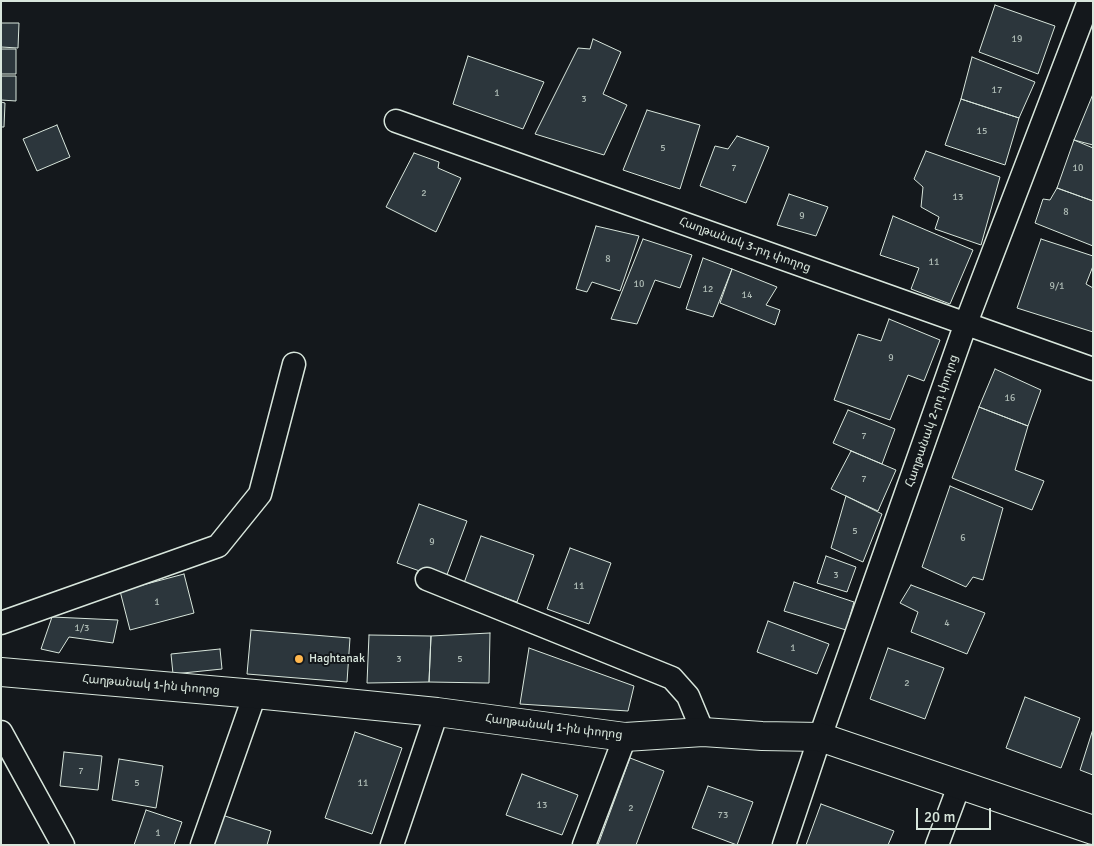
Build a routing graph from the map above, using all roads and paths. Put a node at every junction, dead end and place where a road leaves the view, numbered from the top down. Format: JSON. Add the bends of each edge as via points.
{"nodes":[{"id":1,"x":1089,"y":1,"type":"edge"},
{"id":2,"x":396,"y":121,"type":"dead end"},
{"id":3,"x":966,"y":324,"type":"junction"},
{"id":4,"x":294,"y":364,"type":"dead end"},
{"id":5,"x":1093,"y":369,"type":"edge"},
{"id":6,"x":427,"y":579,"type":"dead end"},
{"id":7,"x":1,"y":623,"type":"edge"},
{"id":8,"x":1,"y":672,"type":"edge"},
{"id":9,"x":255,"y":694,"type":"junction"},
{"id":10,"x":437,"y":712,"type":"junction"},
{"id":11,"x":1,"y":732,"type":"edge"},
{"id":12,"x":703,"y":732,"type":"junction"},
{"id":13,"x":625,"y":737,"type":"junction"},
{"id":14,"x":820,"y":737,"type":"junction"},
{"id":15,"x":959,"y":786,"type":"junction"},
{"id":16,"x":1093,"y":830,"type":"edge"},
{"id":17,"x":64,"y":845,"type":"edge"},
{"id":18,"x":202,"y":845,"type":"edge"},
{"id":19,"x":392,"y":845,"type":"edge"},
{"id":20,"x":584,"y":845,"type":"edge"},
{"id":21,"x":784,"y":845,"type":"edge"},
{"id":22,"x":937,"y":845,"type":"edge"}],
"edges":[{"from":1,"to":3,"type":"street","name":"Հաղթանակ 2-րդ փողոց"},
{"from":2,"to":3,"type":"street","name":"Հաղթանակ 3-րդ փողոց"},
{"from":3,"to":5,"type":"street","name":"Հաղթանակ 3-րդ փողոց"},
{"from":3,"to":14,"type":"street","name":"Հաղթանակ 2-րդ փողոց"},
{"from":4,"to":7,"type":"street","via":[[260,494],[218,546]]},
{"from":6,"to":12,"type":"street","via":[[672,678],[688,696]]},
{"from":8,"to":9,"type":"main road","name":"Հաղթանակ 1-ին փողոց"},
{"from":9,"to":10,"type":"main road","name":"Հաղթանակ 1-ին փողոց"},
{"from":9,"to":18,"type":"street"},
{"from":10,"to":13,"type":"main road","name":"Հաղթանակ 1-ին փողոց"},
{"from":10,"to":19,"type":"street"},
{"from":11,"to":17,"type":"street"},
{"from":12,"to":13,"type":"main road","name":"Հաղթանակ 1-ին փողոց"},
{"from":12,"to":14,"type":"main road","name":"Հաղթանակ 1-ին փողոց"},
{"from":13,"to":20,"type":"street"},
{"from":14,"to":15,"type":"main road","name":"Հաղթանակ 1-ին փողոց"},
{"from":14,"to":21,"type":"street","name":"Հաղթանակ 2-րդ փողոց"},
{"from":15,"to":16,"type":"main road","name":"Հաղթանակ 1-ին փողոց"},
{"from":15,"to":22,"type":"street"}]}
